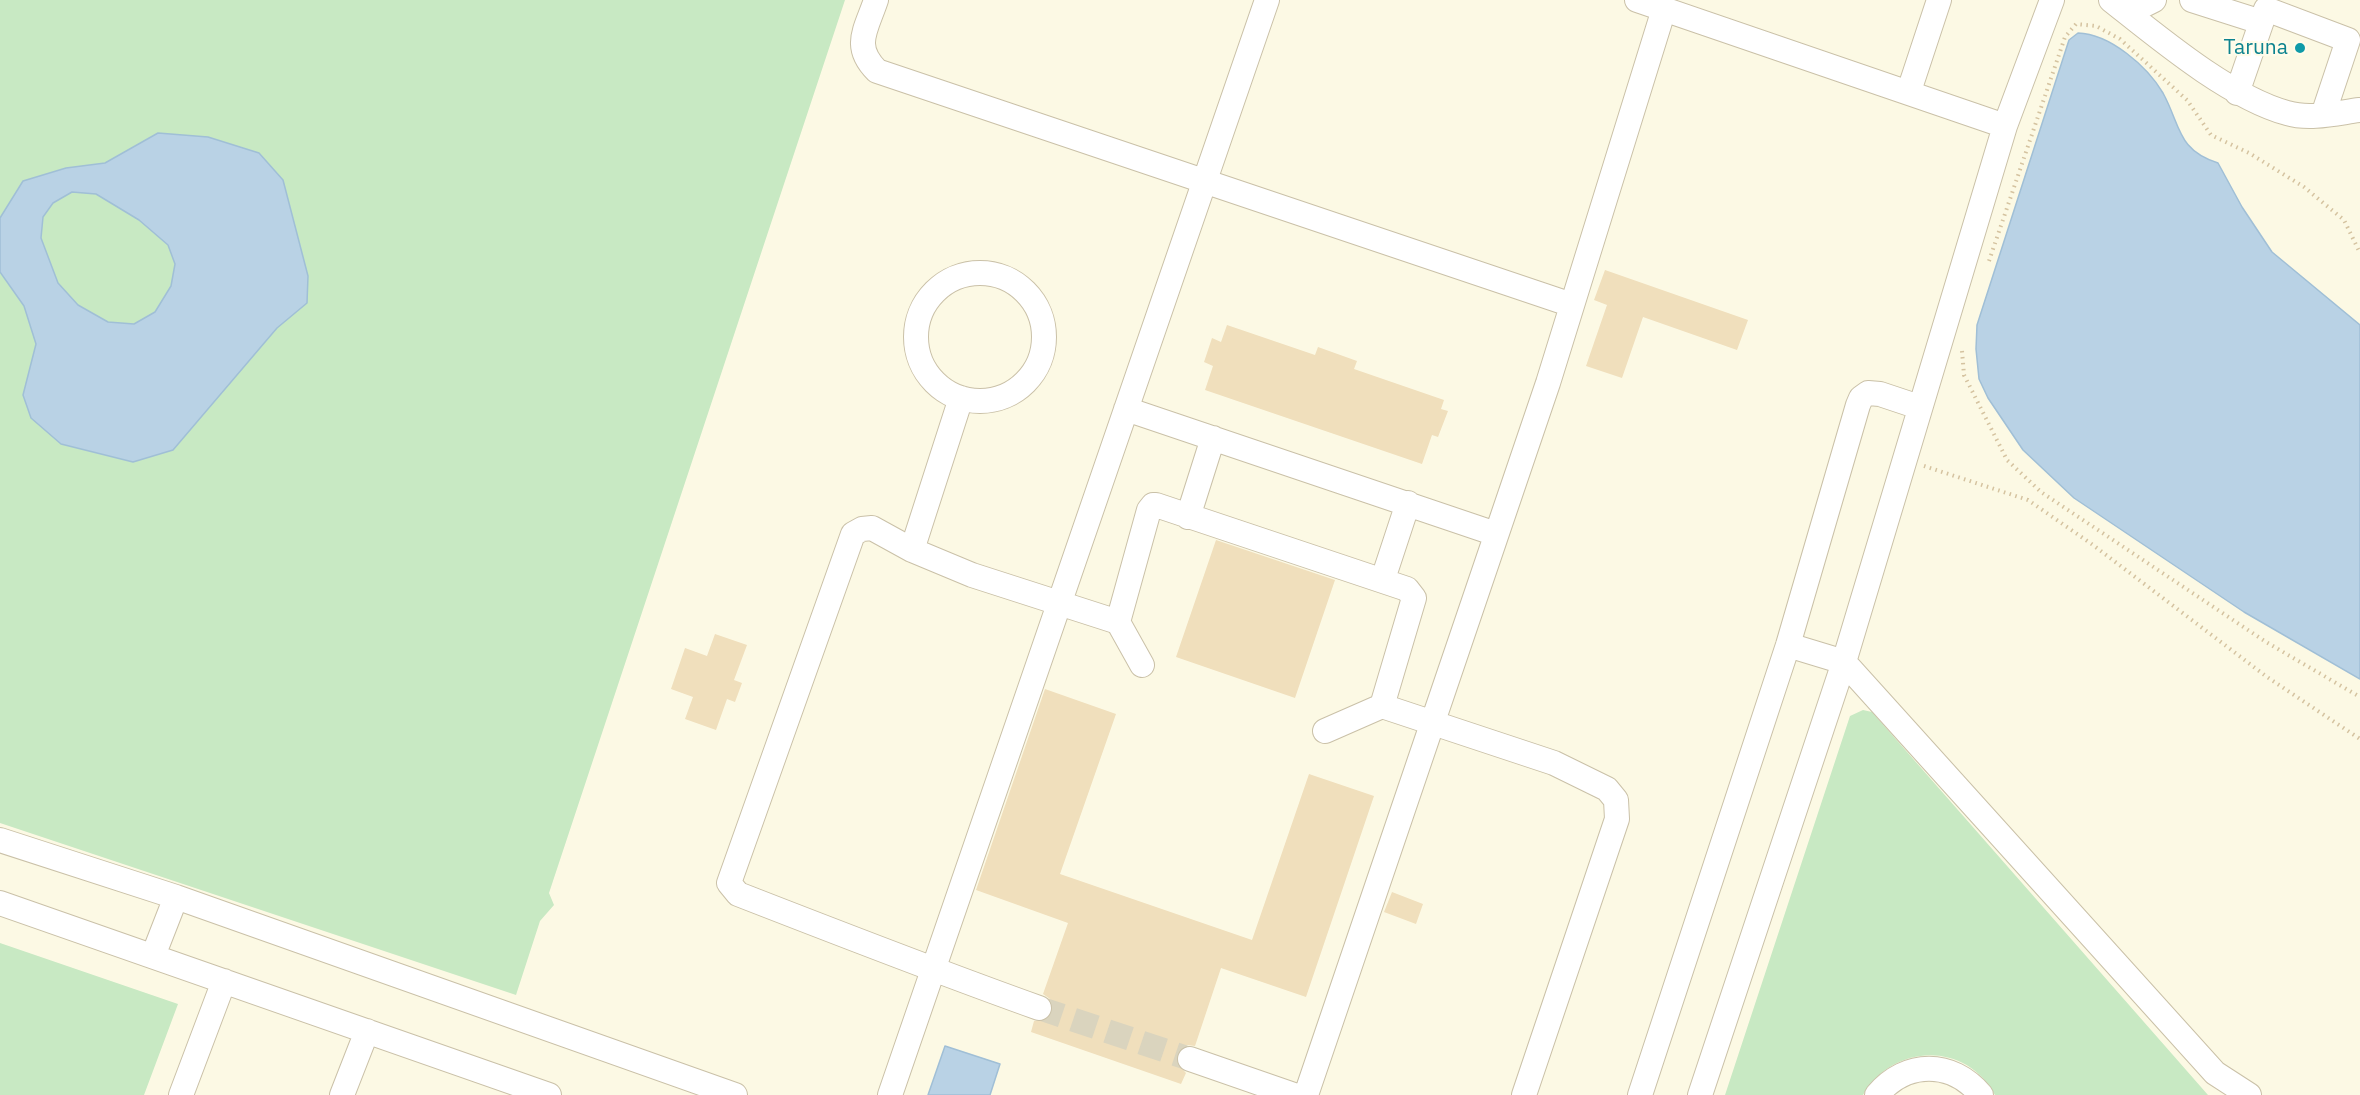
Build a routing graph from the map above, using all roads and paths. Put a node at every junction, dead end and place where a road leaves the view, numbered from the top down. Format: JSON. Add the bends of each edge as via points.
{"nodes":[{"id":1,"x":876,"y":0,"type":"edge"},
{"id":2,"x":1267,"y":0,"type":"edge"},
{"id":3,"x":1637,"y":0,"type":"edge"},
{"id":4,"x":1939,"y":0,"type":"edge"},
{"id":5,"x":2052,"y":0,"type":"edge"},
{"id":6,"x":2154,"y":0,"type":"edge"},
{"id":7,"x":2192,"y":0,"type":"edge"},
{"id":8,"x":2119,"y":7,"type":"edge"},
{"id":9,"x":1664,"y":9,"type":"junction"},
{"id":10,"x":2261,"y":22,"type":"junction"},
{"id":11,"x":1909,"y":92,"type":"junction"},
{"id":12,"x":2237,"y":93,"type":"junction"},
{"id":13,"x":2360,"y":110,"type":"edge"},
{"id":14,"x":2323,"y":115,"type":"junction"},
{"id":15,"x":2005,"y":126,"type":"junction"},
{"id":16,"x":1203,"y":180,"type":"junction"},
{"id":17,"x":2360,"y":253,"type":"edge"},
{"id":18,"x":1987,"y":268,"type":"dead end"},
{"id":19,"x":1572,"y":305,"type":"junction"},
{"id":20,"x":1961,"y":346,"type":"dead end"},
{"id":21,"x":961,"y":398,"type":"junction"},
{"id":22,"x":1919,"y":407,"type":"junction"},
{"id":23,"x":1126,"y":409,"type":"junction"},
{"id":24,"x":1213,"y":438,"type":"junction"},
{"id":25,"x":1903,"y":459,"type":"junction"},
{"id":26,"x":1408,"y":503,"type":"junction"},
{"id":27,"x":1188,"y":518,"type":"junction"},
{"id":28,"x":1497,"y":534,"type":"junction"},
{"id":29,"x":912,"y":550,"type":"junction"},
{"id":30,"x":1383,"y":579,"type":"junction"},
{"id":31,"x":1060,"y":602,"type":"junction"},
{"id":32,"x":1118,"y":622,"type":"junction"},
{"id":33,"x":1788,"y":645,"type":"junction"},
{"id":34,"x":1844,"y":662,"type":"junction"},
{"id":35,"x":1142,"y":665,"type":"dead end"},
{"id":36,"x":2360,"y":697,"type":"edge"},
{"id":37,"x":1382,"y":706,"type":"junction"},
{"id":38,"x":1433,"y":724,"type":"junction"},
{"id":39,"x":1325,"y":731,"type":"dead end"},
{"id":40,"x":2360,"y":739,"type":"edge"},
{"id":41,"x":0,"y":840,"type":"edge"},
{"id":42,"x":176,"y":897,"type":"junction"},
{"id":43,"x":0,"y":903,"type":"edge"},
{"id":44,"x":153,"y":956,"type":"junction"},
{"id":45,"x":931,"y":970,"type":"junction"},
{"id":46,"x":224,"y":981,"type":"junction"},
{"id":47,"x":1039,"y":1008,"type":"tunnel mouth"},
{"id":48,"x":366,"y":1031,"type":"junction"},
{"id":49,"x":1190,"y":1059,"type":"tunnel mouth"},
{"id":50,"x":181,"y":1095,"type":"edge"},
{"id":51,"x":342,"y":1095,"type":"edge"},
{"id":52,"x":549,"y":1095,"type":"edge"},
{"id":53,"x":735,"y":1095,"type":"edge"},
{"id":54,"x":890,"y":1095,"type":"edge"},
{"id":55,"x":1293,"y":1095,"type":"edge"},
{"id":56,"x":1306,"y":1095,"type":"edge"},
{"id":57,"x":1524,"y":1095,"type":"edge"},
{"id":58,"x":1640,"y":1095,"type":"edge"},
{"id":59,"x":1700,"y":1095,"type":"edge"},
{"id":60,"x":1876,"y":1095,"type":"edge"},
{"id":61,"x":1981,"y":1095,"type":"edge"},
{"id":62,"x":2249,"y":1095,"type":"edge"}],
"edges":[{"from":1,"to":16,"type":"lane","via":[[862,42],[864,58],[877,71]]},
{"from":2,"to":16,"type":"lane"},
{"from":3,"to":9,"type":"lane"},
{"from":4,"to":11,"type":"lane"},
{"from":5,"to":15,"type":"lane"},
{"from":6,"to":8,"type":"lane"},
{"from":7,"to":10,"type":"lane"},
{"from":8,"to":12,"type":"lane"},
{"from":9,"to":11,"type":"lane"},
{"from":9,"to":19,"type":"lane"},
{"from":10,"to":12,"type":"lane"},
{"from":10,"to":14,"type":"lane","via":[[2266,9],[2348,40]]},
{"from":11,"to":15,"type":"lane"},
{"from":12,"to":14,"type":"lane","via":[[2289,114]]},
{"from":13,"to":14,"type":"lane"},
{"from":15,"to":22,"type":"lane"},
{"from":16,"to":19,"type":"lane"},
{"from":16,"to":23,"type":"lane"},
{"from":17,"to":18,"type":"path","via":[[2344,220],[2304,187],[2211,135],[2187,100],[2120,39],[2096,26],[2076,24],[2065,37]]},
{"from":19,"to":28,"type":"lane"},
{"from":20,"to":36,"type":"path","via":[[1964,375],[2007,460],[2041,492],[2266,642]]},
{"from":21,"to":21,"type":"lane","via":[[940,387],[925,369],[916,347],[917,323],[926,301],[943,284],[964,274],[987,273],[1010,279],[1029,294],[1041,315],[1044,338],[1039,361],[1026,381],[1007,395],[984,401]]},
{"from":21,"to":29,"type":"lane"},
{"from":22,"to":25,"type":"lane"},
{"from":22,"to":33,"type":"lane","via":[[1880,394],[1868,393],[1861,398]]},
{"from":23,"to":24,"type":"lane"},
{"from":23,"to":31,"type":"lane"},
{"from":24,"to":26,"type":"lane"},
{"from":24,"to":27,"type":"lane"},
{"from":25,"to":34,"type":"lane"},
{"from":25,"to":40,"type":"path","via":[[2028,500],[2267,677]]},
{"from":26,"to":28,"type":"lane"},
{"from":26,"to":30,"type":"lane"},
{"from":27,"to":30,"type":"lane"},
{"from":27,"to":32,"type":"lane","via":[[1150,507]]},
{"from":28,"to":38,"type":"lane"},
{"from":29,"to":31,"type":"lane"},
{"from":29,"to":45,"type":"lane","via":[[872,528],[853,534],[729,883],[738,894]]},
{"from":30,"to":37,"type":"lane","via":[[1407,589],[1413,598]]},
{"from":31,"to":32,"type":"lane"},
{"from":31,"to":45,"type":"lane"},
{"from":32,"to":35,"type":"lane"},
{"from":33,"to":34,"type":"lane"},
{"from":33,"to":58,"type":"lane"},
{"from":34,"to":59,"type":"lane"},
{"from":34,"to":62,"type":"lane","via":[[2215,1073]]},
{"from":37,"to":38,"type":"lane"},
{"from":37,"to":39,"type":"lane"},
{"from":38,"to":56,"type":"lane"},
{"from":38,"to":57,"type":"lane","via":[[1554,763],[1606,789],[1616,800],[1617,819]]},
{"from":41,"to":42,"type":"lane"},
{"from":42,"to":44,"type":"lane"},
{"from":42,"to":53,"type":"lane"},
{"from":43,"to":44,"type":"lane"},
{"from":44,"to":46,"type":"lane"},
{"from":45,"to":47,"type":"lane"},
{"from":45,"to":54,"type":"lane"},
{"from":46,"to":48,"type":"lane"},
{"from":46,"to":50,"type":"lane"},
{"from":48,"to":51,"type":"lane"},
{"from":48,"to":52,"type":"lane"},
{"from":49,"to":55,"type":"lane"},
{"from":60,"to":61,"type":"lane","via":[[1887,1082],[1926,1067],[1946,1070],[1965,1079]]}]}
